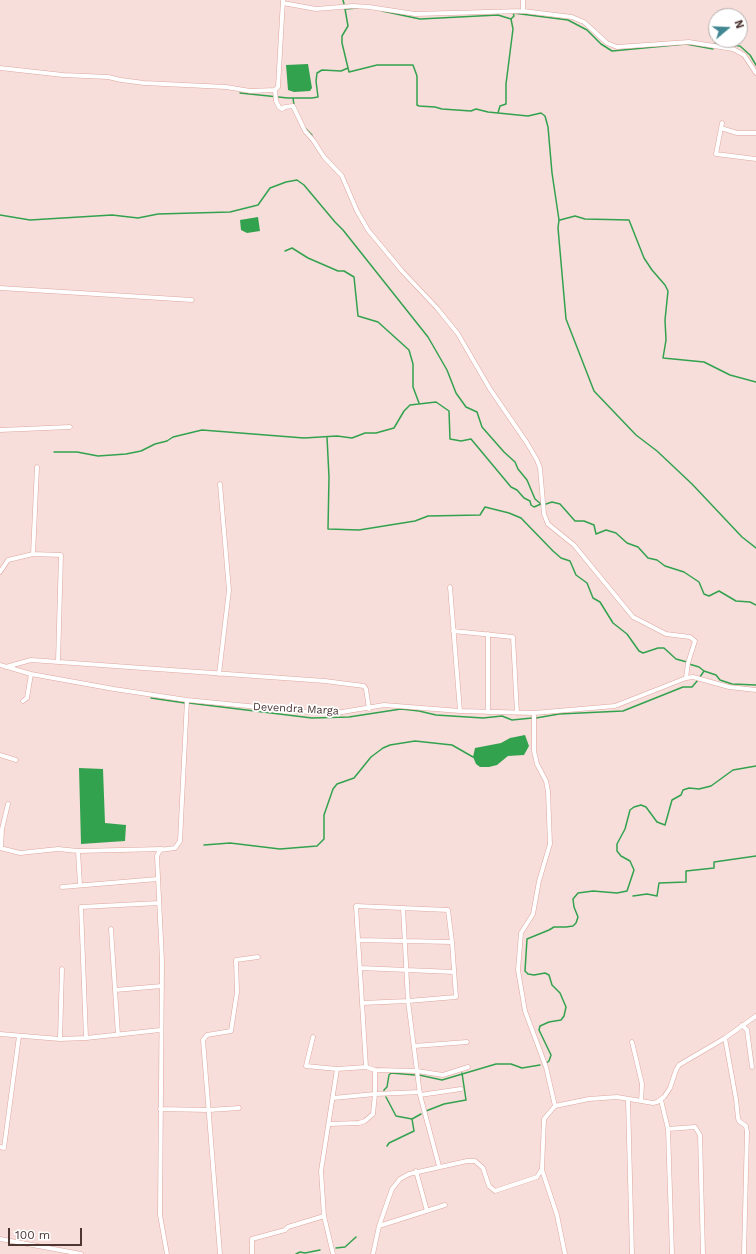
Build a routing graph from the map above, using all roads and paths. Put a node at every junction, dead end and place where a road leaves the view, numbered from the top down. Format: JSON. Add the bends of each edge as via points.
{"nodes":[{"id":1,"x":523,"y":0,"type":"edge"},
{"id":2,"x":283,"y":1,"type":"edge"},
{"id":3,"x":523,"y":11,"type":"junction"},
{"id":4,"x":0,"y":68,"type":"edge"},
{"id":5,"x":756,"y":74,"type":"edge"},
{"id":6,"x":275,"y":94,"type":"junction"},
{"id":7,"x":722,"y":123,"type":"dead end"},
{"id":8,"x":721,"y":128,"type":"junction"},
{"id":9,"x":756,"y":133,"type":"edge"},
{"id":10,"x":756,"y":159,"type":"edge"},
{"id":11,"x":0,"y":288,"type":"edge"},
{"id":12,"x":192,"y":300,"type":"dead end"},
{"id":13,"x":70,"y":427,"type":"dead end"},
{"id":14,"x":0,"y":430,"type":"edge"},
{"id":15,"x":37,"y":467,"type":"dead end"},
{"id":16,"x":220,"y":484,"type":"dead end"},
{"id":17,"x":33,"y":554,"type":"junction"},
{"id":18,"x":0,"y":572,"type":"edge"},
{"id":19,"x":450,"y":587,"type":"dead end"},
{"id":20,"x":453,"y":631,"type":"junction"},
{"id":21,"x":488,"y":634,"type":"junction"},
{"id":22,"x":58,"y":662,"type":"junction"},
{"id":23,"x":0,"y":665,"type":"edge"},
{"id":24,"x":6,"y":667,"type":"junction"},
{"id":25,"x":31,"y":674,"type":"junction"},
{"id":26,"x":219,"y":674,"type":"junction"},
{"id":27,"x":686,"y":678,"type":"junction"},
{"id":28,"x":756,"y":690,"type":"edge"},
{"id":29,"x":187,"y":700,"type":"junction"},
{"id":30,"x":23,"y":701,"type":"dead end"},
{"id":31,"x":369,"y":708,"type":"junction"},
{"id":32,"x":460,"y":711,"type":"junction"},
{"id":33,"x":488,"y":712,"type":"junction"},
{"id":34,"x":517,"y":713,"type":"junction"},
{"id":35,"x":534,"y":713,"type":"junction"},
{"id":36,"x":0,"y":755,"type":"edge"},
{"id":37,"x":16,"y":760,"type":"dead end"},
{"id":38,"x":8,"y":804,"type":"dead end"},
{"id":39,"x":1,"y":848,"type":"edge"},
{"id":40,"x":163,"y":849,"type":"junction"},
{"id":41,"x":78,"y":851,"type":"junction"},
{"id":42,"x":158,"y":878,"type":"junction"},
{"id":43,"x":80,"y":885,"type":"junction"},
{"id":44,"x":62,"y":887,"type":"dead end"},
{"id":45,"x":159,"y":903,"type":"junction"},
{"id":46,"x":403,"y":908,"type":"junction"},
{"id":47,"x":112,"y":929,"type":"dead end"},
{"id":48,"x":358,"y":940,"type":"junction"},
{"id":49,"x":404,"y":940,"type":"junction"},
{"id":50,"x":452,"y":942,"type":"junction"},
{"id":51,"x":258,"y":957,"type":"dead end"},
{"id":52,"x":360,"y":968,"type":"junction"},
{"id":53,"x":62,"y":969,"type":"dead end"},
{"id":54,"x":406,"y":970,"type":"junction"},
{"id":55,"x":454,"y":972,"type":"junction"},
{"id":56,"x":162,"y":986,"type":"junction"},
{"id":57,"x":115,"y":990,"type":"junction"},
{"id":58,"x":408,"y":1001,"type":"junction"},
{"id":59,"x":362,"y":1003,"type":"junction"},
{"id":60,"x":756,"y":1016,"type":"edge"},
{"id":61,"x":742,"y":1025,"type":"junction"},
{"id":62,"x":160,"y":1030,"type":"junction"},
{"id":63,"x":0,"y":1034,"type":"edge"},
{"id":64,"x":118,"y":1035,"type":"junction"},
{"id":65,"x":19,"y":1036,"type":"junction"},
{"id":66,"x":313,"y":1037,"type":"dead end"},
{"id":67,"x":86,"y":1038,"type":"junction"},
{"id":68,"x":725,"y":1038,"type":"junction"},
{"id":69,"x":60,"y":1039,"type":"junction"},
{"id":70,"x":467,"y":1042,"type":"dead end"},
{"id":71,"x":632,"y":1042,"type":"dead end"},
{"id":72,"x":414,"y":1046,"type":"junction"},
{"id":73,"x":752,"y":1066,"type":"dead end"},
{"id":74,"x":366,"y":1067,"type":"junction"},
{"id":75,"x":468,"y":1067,"type":"dead end"},
{"id":76,"x":337,"y":1069,"type":"junction"},
{"id":77,"x":375,"y":1070,"type":"junction"},
{"id":78,"x":417,"y":1071,"type":"junction"},
{"id":79,"x":461,"y":1089,"type":"dead end"},
{"id":80,"x":420,"y":1093,"type":"junction"},
{"id":81,"x":375,"y":1094,"type":"junction"},
{"id":82,"x":333,"y":1098,"type":"junction"},
{"id":83,"x":628,"y":1100,"type":"junction"},
{"id":84,"x":661,"y":1100,"type":"junction"},
{"id":85,"x":641,"y":1101,"type":"junction"},
{"id":86,"x":555,"y":1106,"type":"junction"},
{"id":87,"x":240,"y":1108,"type":"dead end"},
{"id":88,"x":160,"y":1109,"type":"junction"},
{"id":89,"x":209,"y":1110,"type":"junction"},
{"id":90,"x":329,"y":1124,"type":"junction"},
{"id":91,"x":668,"y":1129,"type":"junction"},
{"id":92,"x":0,"y":1147,"type":"edge"},
{"id":93,"x":439,"y":1166,"type":"junction"},
{"id":94,"x":542,"y":1169,"type":"junction"},
{"id":95,"x":416,"y":1171,"type":"junction"},
{"id":96,"x":444,"y":1205,"type":"dead end"},
{"id":97,"x":427,"y":1211,"type":"junction"},
{"id":98,"x":324,"y":1216,"type":"junction"},
{"id":99,"x":379,"y":1226,"type":"junction"},
{"id":100,"x":0,"y":1239,"type":"edge"},
{"id":101,"x":81,"y":1254,"type":"edge"},
{"id":102,"x":166,"y":1254,"type":"edge"},
{"id":103,"x":220,"y":1254,"type":"edge"},
{"id":104,"x":252,"y":1254,"type":"edge"},
{"id":105,"x":333,"y":1254,"type":"edge"},
{"id":106,"x":373,"y":1254,"type":"edge"},
{"id":107,"x":565,"y":1254,"type":"edge"},
{"id":108,"x":632,"y":1254,"type":"edge"},
{"id":109,"x":672,"y":1254,"type":"edge"},
{"id":110,"x":703,"y":1254,"type":"edge"},
{"id":111,"x":744,"y":1254,"type":"edge"}],
"edges":[{"from":1,"to":3,"type":"street"},
{"from":2,"to":3,"type":"street","via":[[316,9],[353,6],[415,14]]},
{"from":2,"to":6,"type":"street","via":[[278,88]]},
{"from":3,"to":5,"type":"street","via":[[578,18],[607,43],[617,47],[689,42],[733,50],[744,55]]},
{"from":4,"to":6,"type":"street","via":[[58,75],[108,77],[144,83],[220,86]]},
{"from":6,"to":27,"type":"street","via":[[282,109],[293,106],[305,131],[342,176],[368,230],[440,313],[468,350],[490,389],[537,460],[544,514],[548,524],[574,545],[633,617],[666,634],[690,637],[696,641]]},
{"from":7,"to":8,"type":"street"},
{"from":8,"to":9,"type":"street","via":[[737,133]]},
{"from":8,"to":10,"type":"street","via":[[716,154]]},
{"from":11,"to":12,"type":"street"},
{"from":13,"to":14,"type":"street"},
{"from":15,"to":17,"type":"street"},
{"from":16,"to":26,"type":"street","via":[[229,590]]},
{"from":17,"to":18,"type":"street","via":[[8,560]]},
{"from":17,"to":22,"type":"street","via":[[61,555]]},
{"from":19,"to":20,"type":"street"},
{"from":20,"to":21,"type":"street"},
{"from":20,"to":32,"type":"street"},
{"from":21,"to":33,"type":"street"},
{"from":21,"to":34,"type":"street","via":[[514,638]]},
{"from":22,"to":24,"type":"street","via":[[31,660]]},
{"from":22,"to":26,"type":"street"},
{"from":23,"to":24,"type":"street","name":"Devendra Marga"},
{"from":24,"to":25,"type":"street","name":"Devendra Marga"},
{"from":25,"to":29,"type":"street","name":"Devendra Marga"},
{"from":25,"to":30,"type":"street","via":[[27,698]]},
{"from":26,"to":31,"type":"street","via":[[362,685],[366,689]]},
{"from":27,"to":28,"type":"street","via":[[693,677],[729,687]]},
{"from":27,"to":35,"type":"street","name":"Devendra Marga","via":[[615,706]]},
{"from":29,"to":31,"type":"street","name":"Devendra Marga","via":[[309,712],[342,712]]},
{"from":29,"to":40,"type":"street","via":[[180,841],[175,848]]},
{"from":31,"to":32,"type":"street","name":"Devendra Marga","via":[[398,705]]},
{"from":32,"to":33,"type":"street","name":"Devendra Marga"},
{"from":33,"to":34,"type":"street","name":"Devendra Marga"},
{"from":34,"to":35,"type":"street","name":"Devendra Marga"},
{"from":35,"to":86,"type":"street","via":[[534,751],[548,791],[550,844],[533,914],[520,933],[518,970],[525,1011],[546,1067]]},
{"from":36,"to":37,"type":"street"},
{"from":38,"to":39,"type":"street"},
{"from":39,"to":41,"type":"street","via":[[20,853],[58,849]]},
{"from":40,"to":41,"type":"street"},
{"from":40,"to":42,"type":"street","via":[[157,856]]},
{"from":41,"to":43,"type":"street"},
{"from":42,"to":43,"type":"street"},
{"from":42,"to":45,"type":"street"},
{"from":43,"to":44,"type":"street"},
{"from":45,"to":56,"type":"street"},
{"from":45,"to":67,"type":"street","via":[[81,908]]},
{"from":46,"to":48,"type":"street","via":[[356,906]]},
{"from":46,"to":49,"type":"street"},
{"from":46,"to":50,"type":"street","via":[[448,910]]},
{"from":47,"to":57,"type":"street"},
{"from":48,"to":49,"type":"street"},
{"from":48,"to":52,"type":"street"},
{"from":49,"to":50,"type":"street"},
{"from":49,"to":54,"type":"street"},
{"from":50,"to":55,"type":"street"},
{"from":51,"to":89,"type":"street","via":[[236,960],[237,992],[231,1031],[207,1035],[204,1038]]},
{"from":52,"to":54,"type":"street"},
{"from":52,"to":59,"type":"street"},
{"from":53,"to":69,"type":"street"},
{"from":54,"to":55,"type":"street"},
{"from":54,"to":58,"type":"street"},
{"from":55,"to":58,"type":"street","via":[[456,997]]},
{"from":56,"to":57,"type":"street"},
{"from":56,"to":62,"type":"street"},
{"from":57,"to":64,"type":"street"},
{"from":58,"to":59,"type":"street"},
{"from":58,"to":72,"type":"street"},
{"from":59,"to":74,"type":"street"},
{"from":60,"to":61,"type":"street"},
{"from":61,"to":68,"type":"street"},
{"from":61,"to":73,"type":"street","via":[[746,1030]]},
{"from":62,"to":64,"type":"street"},
{"from":62,"to":88,"type":"street"},
{"from":63,"to":65,"type":"street"},
{"from":64,"to":67,"type":"street"},
{"from":65,"to":69,"type":"street"},
{"from":65,"to":92,"type":"street","via":[[4,1148]]},
{"from":66,"to":76,"type":"street","via":[[306,1066]]},
{"from":67,"to":69,"type":"street"},
{"from":68,"to":84,"type":"street","via":[[679,1065],[670,1088]]},
{"from":68,"to":111,"type":"street","via":[[738,1118],[746,1126],[747,1132]]},
{"from":70,"to":72,"type":"street"},
{"from":71,"to":85,"type":"street","via":[[642,1084]]},
{"from":72,"to":78,"type":"street"},
{"from":74,"to":76,"type":"street"},
{"from":74,"to":77,"type":"street"},
{"from":75,"to":78,"type":"street","via":[[443,1075]]},
{"from":76,"to":82,"type":"street"},
{"from":77,"to":78,"type":"street"},
{"from":77,"to":81,"type":"street"},
{"from":78,"to":80,"type":"street"},
{"from":79,"to":80,"type":"street"},
{"from":80,"to":81,"type":"street"},
{"from":80,"to":93,"type":"street"},
{"from":81,"to":82,"type":"street"},
{"from":81,"to":90,"type":"street","via":[[373,1114],[364,1121]]},
{"from":82,"to":90,"type":"street"},
{"from":83,"to":85,"type":"street"},
{"from":83,"to":86,"type":"street","via":[[617,1097],[589,1099]]},
{"from":83,"to":108,"type":"street"},
{"from":84,"to":85,"type":"street","via":[[653,1103]]},
{"from":84,"to":91,"type":"street"},
{"from":86,"to":94,"type":"street","via":[[544,1120]]},
{"from":87,"to":89,"type":"street"},
{"from":88,"to":89,"type":"street"},
{"from":88,"to":102,"type":"street","via":[[160,1215]]},
{"from":89,"to":103,"type":"street"},
{"from":90,"to":98,"type":"street","via":[[321,1171]]},
{"from":91,"to":109,"type":"street"},
{"from":91,"to":110,"type":"street","via":[[695,1127],[700,1135]]},
{"from":93,"to":94,"type":"street","via":[[475,1161],[483,1168],[489,1186],[495,1191],[537,1177]]},
{"from":93,"to":95,"type":"street"},
{"from":94,"to":107,"type":"street","via":[[557,1215]]},
{"from":95,"to":97,"type":"street"},
{"from":95,"to":99,"type":"street","via":[[400,1179],[392,1189]]},
{"from":96,"to":97,"type":"street"},
{"from":97,"to":99,"type":"street"},
{"from":98,"to":104,"type":"street","via":[[252,1239]]},
{"from":98,"to":105,"type":"street"},
{"from":99,"to":106,"type":"street"},
{"from":100,"to":101,"type":"street"}]}
